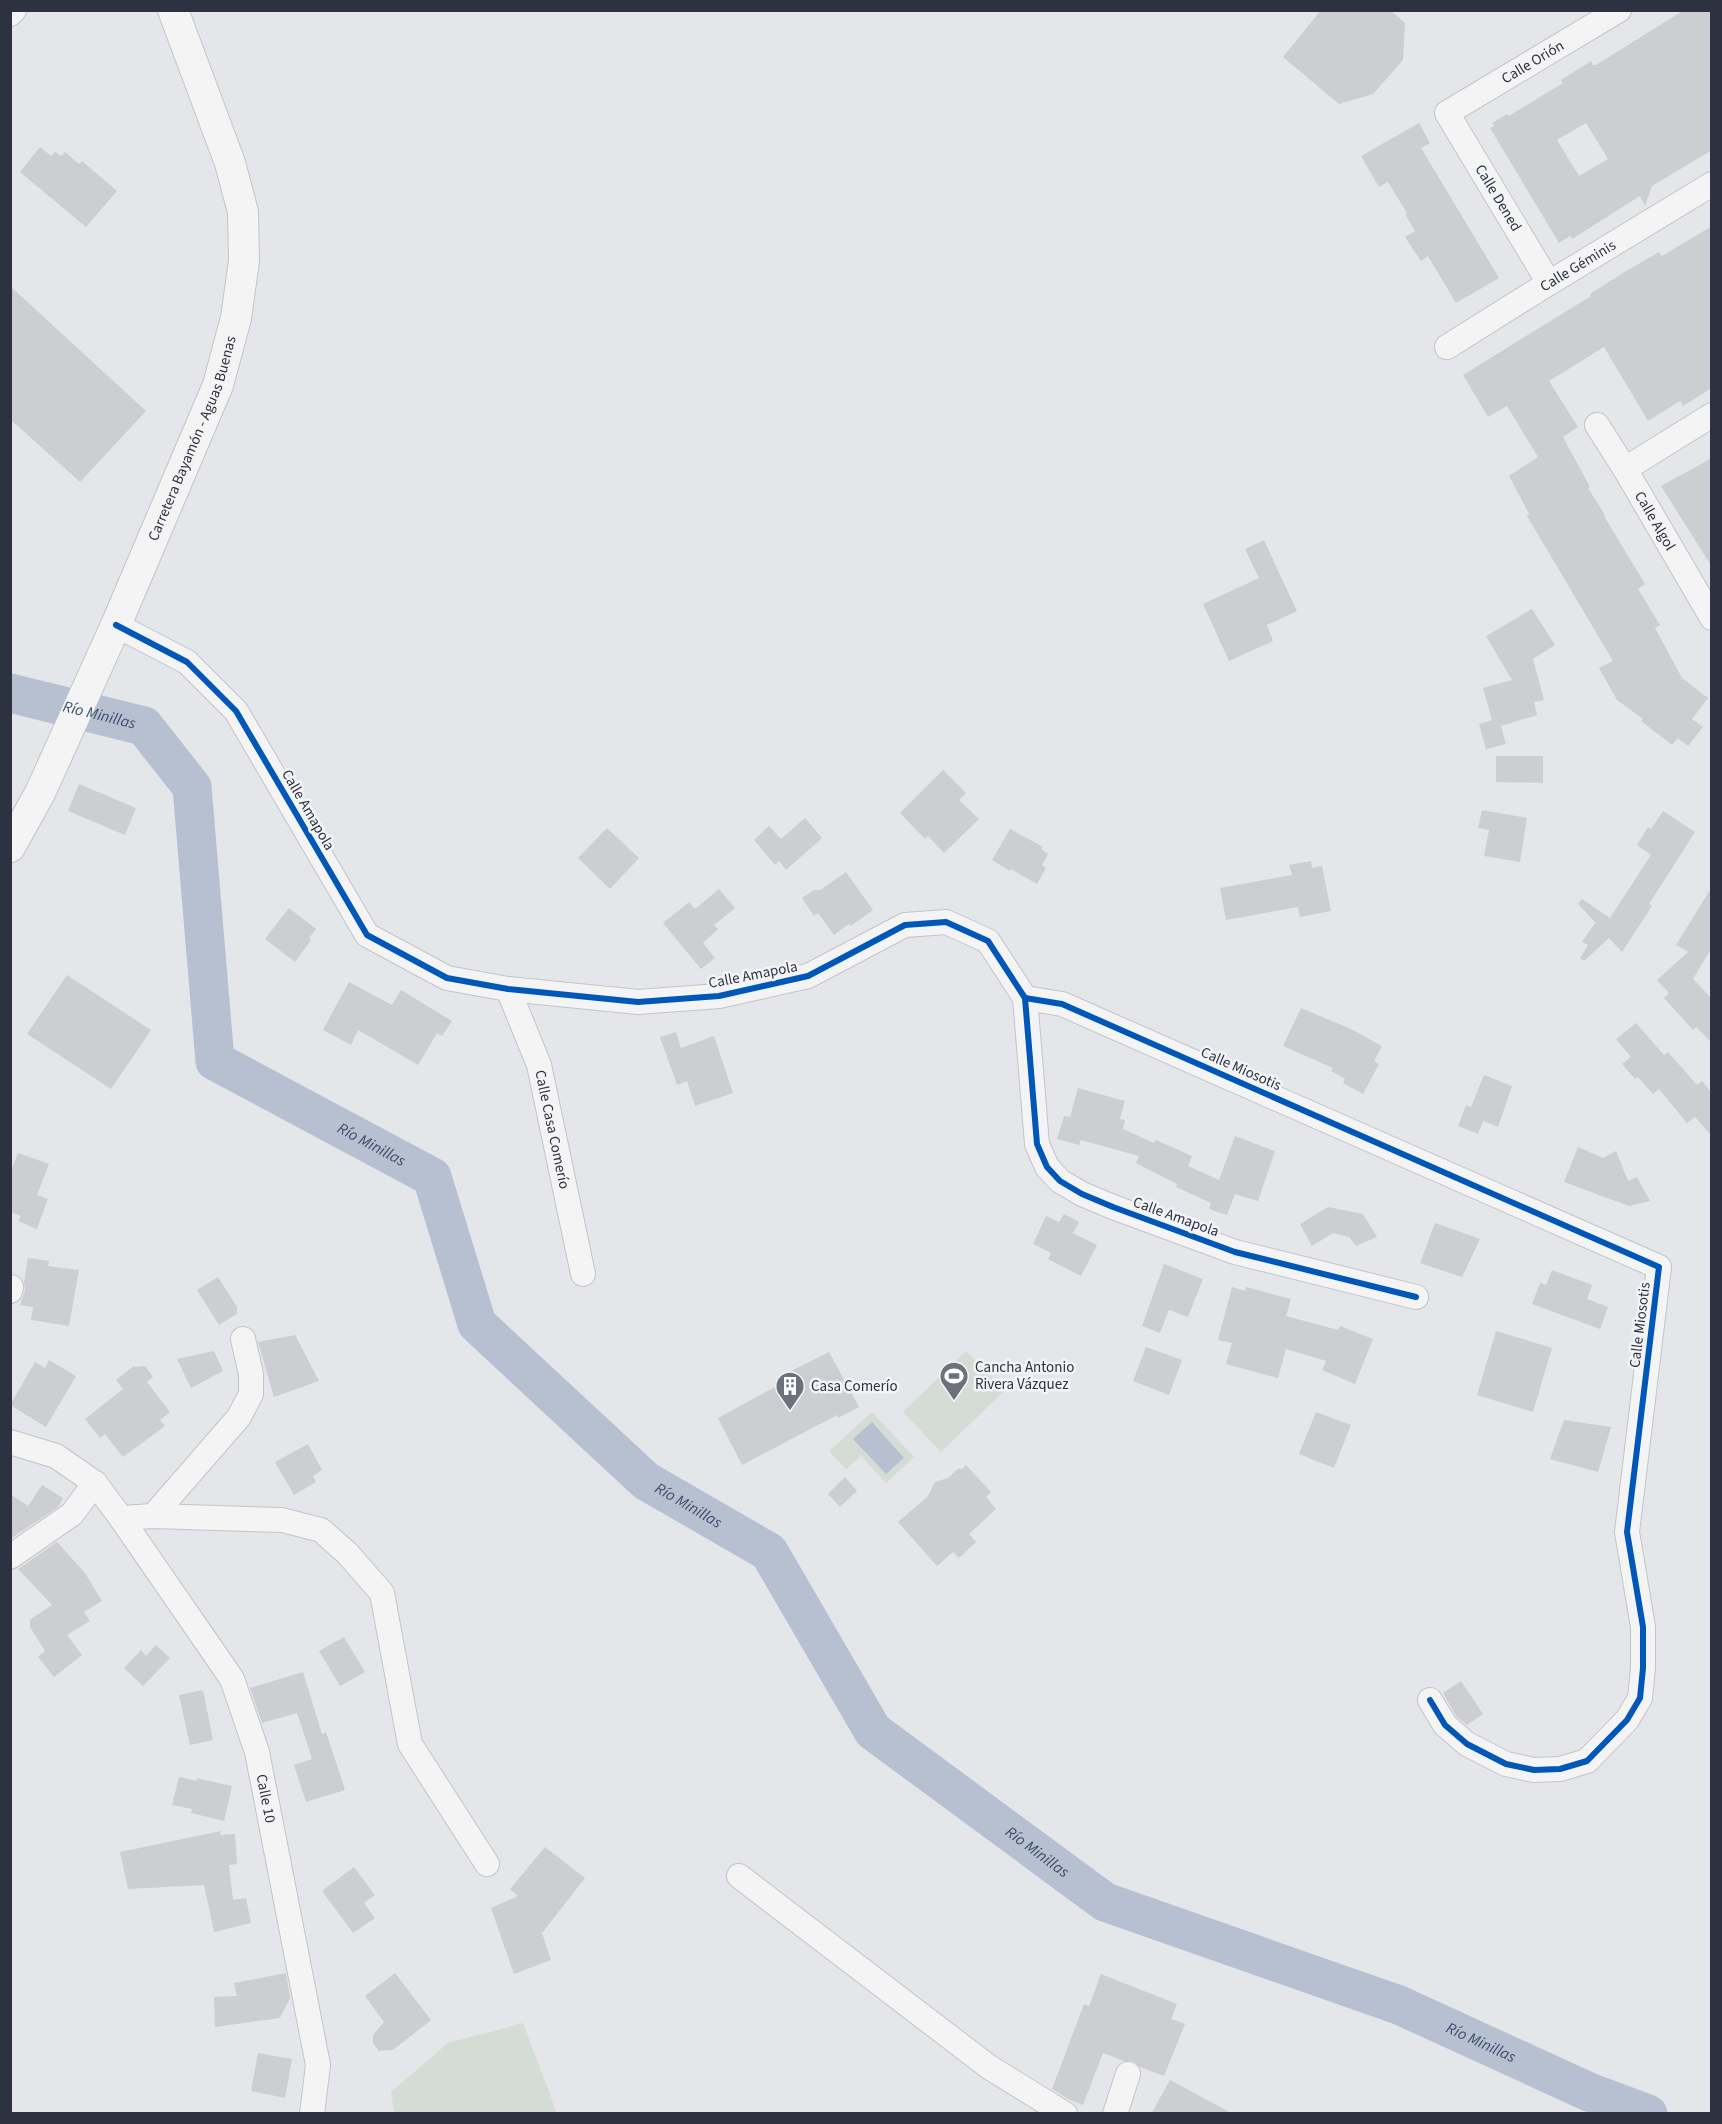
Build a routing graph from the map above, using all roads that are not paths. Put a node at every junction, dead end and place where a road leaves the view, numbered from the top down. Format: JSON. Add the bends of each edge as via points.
{"nodes":[{"id":1,"x":14,"y":10,"type":"edge"},
{"id":2,"x":173,"y":10,"type":"edge"},
{"id":3,"x":1619,"y":10,"type":"edge"},
{"id":4,"x":10,"y":14,"type":"edge"},
{"id":5,"x":1447,"y":113,"type":"joint"},
{"id":6,"x":1712,"y":184,"type":"edge"},
{"id":7,"x":1549,"y":283,"type":"junction"},
{"id":8,"x":1447,"y":347,"type":"dead end"},
{"id":9,"x":1712,"y":415,"type":"edge"},
{"id":10,"x":1597,"y":424,"type":"dead end"},
{"id":11,"x":1625,"y":469,"type":"junction"},
{"id":12,"x":1712,"y":618,"type":"edge"},
{"id":13,"x":116,"y":625,"type":"junction"},
{"id":14,"x":10,"y":847,"type":"edge"},
{"id":15,"x":508,"y":989,"type":"junction"},
{"id":16,"x":1025,"y":998,"type":"junction"},
{"id":17,"x":583,"y":1274,"type":"dead end"},
{"id":18,"x":1416,"y":1297,"type":"dead end"},
{"id":19,"x":243,"y":1339,"type":"dead end"},
{"id":20,"x":10,"y":1443,"type":"edge"},
{"id":21,"x":94,"y":1483,"type":"junction"},
{"id":22,"x":153,"y":1516,"type":"junction"},
{"id":23,"x":121,"y":1518,"type":"junction"},
{"id":24,"x":10,"y":1557,"type":"edge"},
{"id":25,"x":1430,"y":1700,"type":"dead end"},
{"id":26,"x":487,"y":1864,"type":"dead end"},
{"id":27,"x":739,"y":1876,"type":"dead end"},
{"id":28,"x":1128,"y":2074,"type":"dead end"},
{"id":29,"x":312,"y":2114,"type":"edge"},
{"id":30,"x":1065,"y":2114,"type":"edge"},
{"id":31,"x":1115,"y":2114,"type":"edge"}],
"edges":[{"from":1,"to":4,"type":"street"},
{"from":2,"to":13,"type":"street","name":"Carretera Bayamón - Aguas Buenas","via":[[230,163],[243,212],[244,261],[236,318],[218,385]]},
{"from":3,"to":5,"type":"street","name":"Calle Orión"},
{"from":5,"to":7,"type":"street","name":"Calle Dened"},
{"from":6,"to":7,"type":"street","name":"Calle Géminis"},
{"from":7,"to":8,"type":"street","name":"Calle Géminis"},
{"from":9,"to":11,"type":"street"},
{"from":10,"to":11,"type":"street","name":"Calle Algol"},
{"from":11,"to":12,"type":"street","name":"Calle Algol"},
{"from":13,"to":14,"type":"street","name":"Carretera Bayamón - Aguas Buenas","via":[[40,793]]},
{"from":13,"to":15,"type":"street","name":"Calle Amapola","via":[[187,662],[236,711],[367,935],[447,978]]},
{"from":15,"to":16,"type":"street","name":"Calle Amapola","via":[[638,1002],[719,996],[808,976],[905,925],[946,922],[988,941]]},
{"from":15,"to":17,"type":"street","name":"Calle Casa Comerío","via":[[539,1065]]},
{"from":16,"to":18,"type":"street","name":"Calle Amapola","via":[[1037,1144],[1047,1167],[1060,1181],[1113,1207],[1235,1252]]},
{"from":16,"to":25,"type":"street","name":"Calle Miosotis","via":[[1062,1004],[1659,1267],[1627,1532],[1643,1627],[1640,1698],[1627,1720],[1587,1761],[1560,1769],[1534,1770],[1506,1764],[1467,1744],[1445,1725]]},
{"from":19,"to":22,"type":"street","via":[[251,1394],[239,1417]]},
{"from":20,"to":21,"type":"street","name":"Calle 10","via":[[56,1456]]},
{"from":21,"to":23,"type":"street","name":"Calle 10"},
{"from":21,"to":24,"type":"street","via":[[72,1514]]},
{"from":22,"to":23,"type":"street"},
{"from":22,"to":26,"type":"street","via":[[282,1520],[321,1530],[347,1553],[382,1593],[410,1744]]},
{"from":23,"to":29,"type":"street","name":"Calle 10","via":[[232,1679],[257,1752],[318,2066]]},
{"from":27,"to":30,"type":"street","via":[[989,2067]]},
{"from":28,"to":31,"type":"street"}]}
